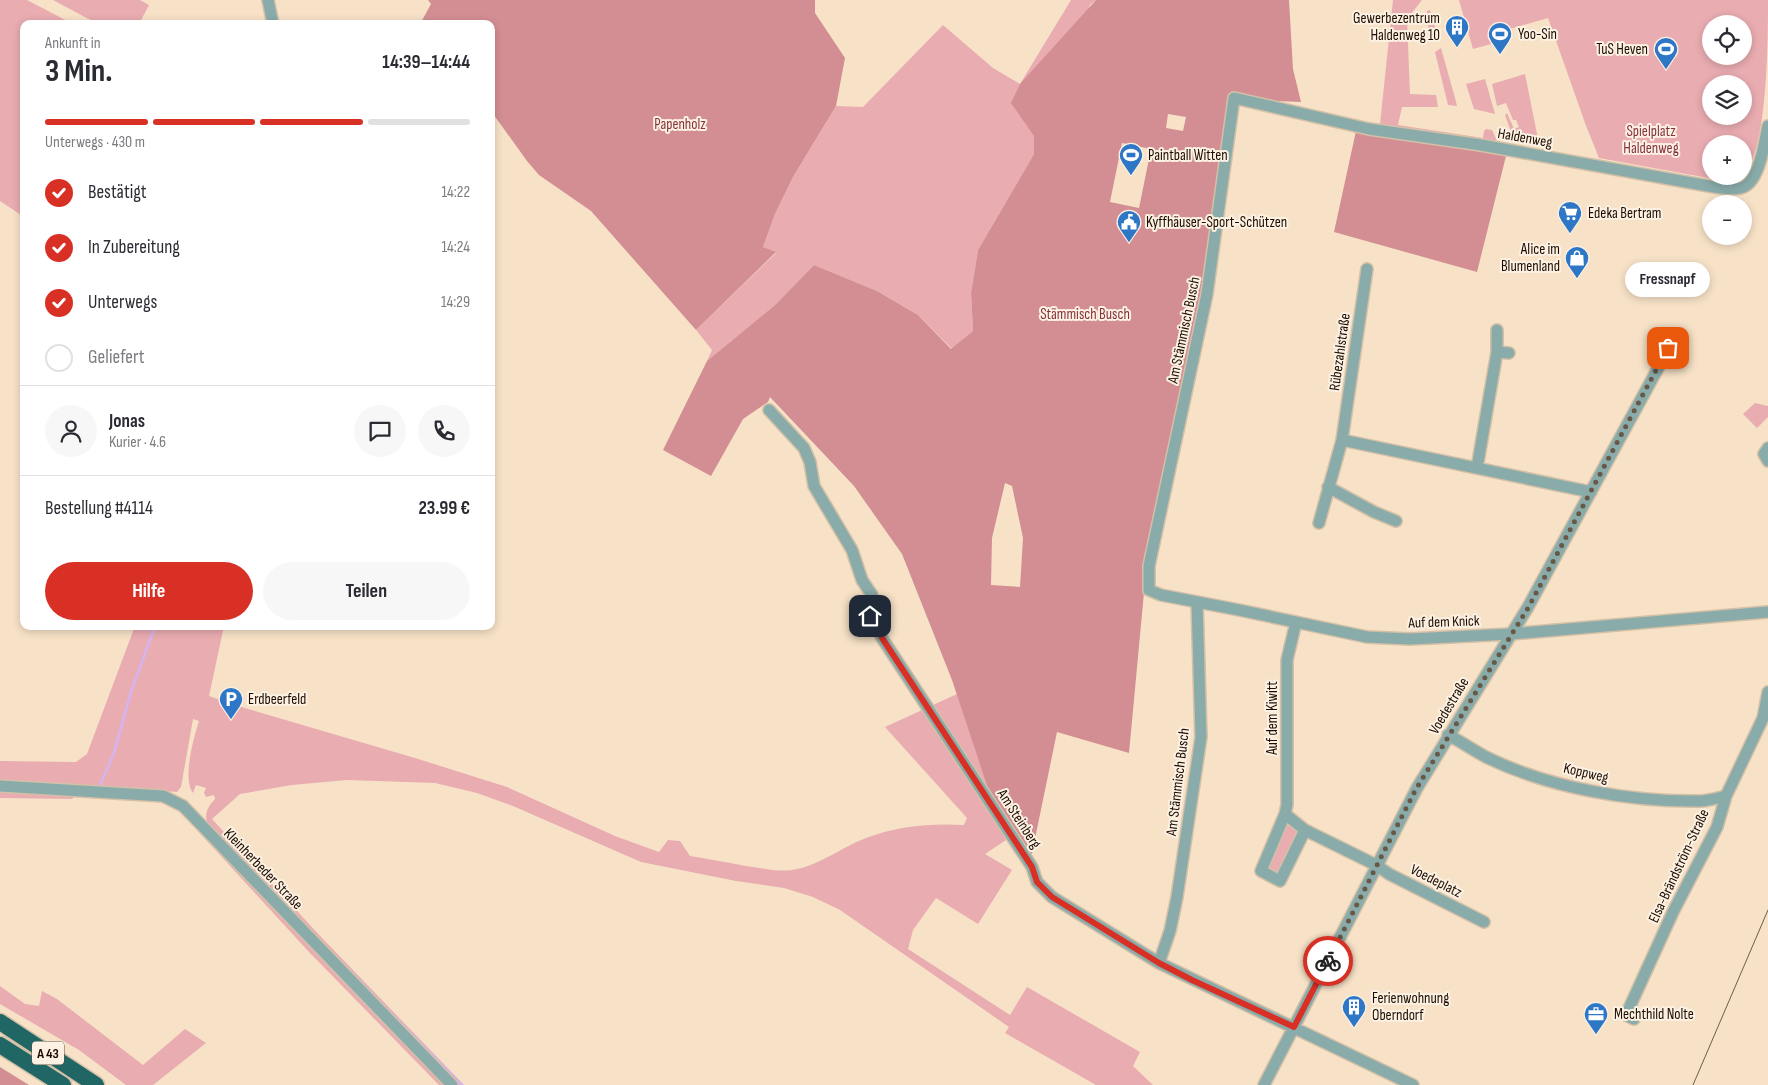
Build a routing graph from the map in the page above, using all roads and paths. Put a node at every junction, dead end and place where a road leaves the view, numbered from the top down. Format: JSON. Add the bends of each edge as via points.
{"nodes":[{"id":1,"x":268,"y":0,"type":"edge"},
{"id":2,"x":272,"y":20,"type":"edge"},
{"id":3,"x":1234,"y":98,"type":"joint"},
{"id":4,"x":1768,"y":126,"type":"edge"},
{"id":5,"x":1367,"y":269,"type":"dead end"},
{"id":6,"x":1497,"y":330,"type":"dead end"},
{"id":7,"x":1668,"y":348,"type":"dead end"},
{"id":8,"x":1497,"y":352,"type":"junction"},
{"id":9,"x":1509,"y":353,"type":"dead end"},
{"id":10,"x":768,"y":410,"type":"dead end"},
{"id":11,"x":1342,"y":440,"type":"junction"},
{"id":12,"x":1768,"y":448,"type":"edge"},
{"id":13,"x":1768,"y":461,"type":"edge"},
{"id":14,"x":1477,"y":468,"type":"junction"},
{"id":15,"x":1328,"y":487,"type":"junction"},
{"id":16,"x":1591,"y":492,"type":"junction"},
{"id":17,"x":1396,"y":521,"type":"dead end"},
{"id":18,"x":1319,"y":523,"type":"dead end"},
{"id":19,"x":1149,"y":566,"type":"joint"},
{"id":20,"x":1197,"y":602,"type":"junction"},
{"id":21,"x":1768,"y":612,"type":"edge"},
{"id":22,"x":1296,"y":622,"type":"junction"},
{"id":23,"x":1511,"y":634,"type":"junction"},
{"id":24,"x":1768,"y":692,"type":"edge"},
{"id":25,"x":1448,"y":735,"type":"junction"},
{"id":26,"x":0,"y":786,"type":"edge"},
{"id":27,"x":1726,"y":796,"type":"junction"},
{"id":28,"x":1285,"y":814,"type":"junction"},
{"id":29,"x":1305,"y":830,"type":"junction"},
{"id":30,"x":1376,"y":865,"type":"junction"},
{"id":31,"x":1484,"y":922,"type":"dead end"},
{"id":32,"x":1159,"y":963,"type":"junction"},
{"id":33,"x":1634,"y":1019,"type":"dead end"},
{"id":34,"x":0,"y":1022,"type":"edge"},
{"id":35,"x":1294,"y":1027,"type":"junction"},
{"id":36,"x":0,"y":1045,"type":"edge"},
{"id":37,"x":63,"y":1085,"type":"edge"},
{"id":38,"x":96,"y":1085,"type":"edge"},
{"id":39,"x":452,"y":1085,"type":"edge"},
{"id":40,"x":1264,"y":1085,"type":"edge"},
{"id":41,"x":1413,"y":1085,"type":"edge"}],
"edges":[{"from":1,"to":2,"type":"street"},
{"from":3,"to":4,"type":"street","name":"Haldenweg","via":[[1369,129],[1739,189],[1748,186],[1757,171]]},
{"from":3,"to":19,"type":"street","name":"Am Stämmisch Busch","via":[[1207,294]]},
{"from":5,"to":11,"type":"street","name":"Rübezahlstraße"},
{"from":6,"to":8,"type":"street"},
{"from":7,"to":16,"type":"street","name":"Voedestraße"},
{"from":8,"to":9,"type":"street"},
{"from":8,"to":14,"type":"street"},
{"from":10,"to":32,"type":"street","name":"Am Steinberg","via":[[804,448],[814,486],[852,550],[862,580],[872,595],[877,609],[870,616],[884,641],[1032,867],[1037,882],[1052,897]]},
{"from":11,"to":14,"type":"street"},
{"from":11,"to":15,"type":"street","name":"Rübezahlstraße"},
{"from":12,"to":13,"type":"street","via":[[1764,454]]},
{"from":14,"to":16,"type":"street"},
{"from":15,"to":17,"type":"street"},
{"from":15,"to":18,"type":"street","name":"Rübezahlstraße"},
{"from":16,"to":23,"type":"street","name":"Voedestraße"},
{"from":19,"to":20,"type":"street","name":"Auf dem Knick","via":[[1149,590]]},
{"from":20,"to":22,"type":"street","name":"Auf dem Knick"},
{"from":20,"to":32,"type":"street","name":"Am Stämmisch Busch","via":[[1201,737],[1178,897]]},
{"from":21,"to":23,"type":"street","name":"Auf dem Knick"},
{"from":22,"to":23,"type":"street","name":"Auf dem Knick","via":[[1367,637],[1410,639]]},
{"from":22,"to":28,"type":"street","name":"Auf dem Kiwitt","via":[[1287,660],[1288,795]]},
{"from":23,"to":25,"type":"street","name":"Voedestraße"},
{"from":24,"to":27,"type":"street","name":"Elsa-Brändström-Straße","via":[[1763,718]]},
{"from":25,"to":27,"type":"street","name":"Koppweg","via":[[1488,758],[1523,772],[1603,793],[1702,801]]},
{"from":25,"to":30,"type":"street","name":"Voedestraße"},
{"from":26,"to":39,"type":"street","name":"Kleinherbeder Straße","via":[[163,796],[183,806]]},
{"from":27,"to":33,"type":"street","name":"Elsa-Brändström-Straße","via":[[1717,827],[1629,1008],[1626,1016]]},
{"from":28,"to":29,"type":"street"},
{"from":28,"to":29,"type":"street","name":"Auf dem Kiwitt","via":[[1261,871],[1280,881]]},
{"from":29,"to":30,"type":"street"},
{"from":30,"to":31,"type":"street","name":"Voedeplatz"},
{"from":30,"to":35,"type":"street","name":"Voedestraße"},
{"from":32,"to":35,"type":"street","name":"Am Steinberg"},
{"from":34,"to":38,"type":"highway","number":"A 43"},
{"from":35,"to":40,"type":"street","name":"Voedestraße"},
{"from":35,"to":41,"type":"street","name":"Am Steinberg"},
{"from":36,"to":37,"type":"highway","number":"A 43"}]}
